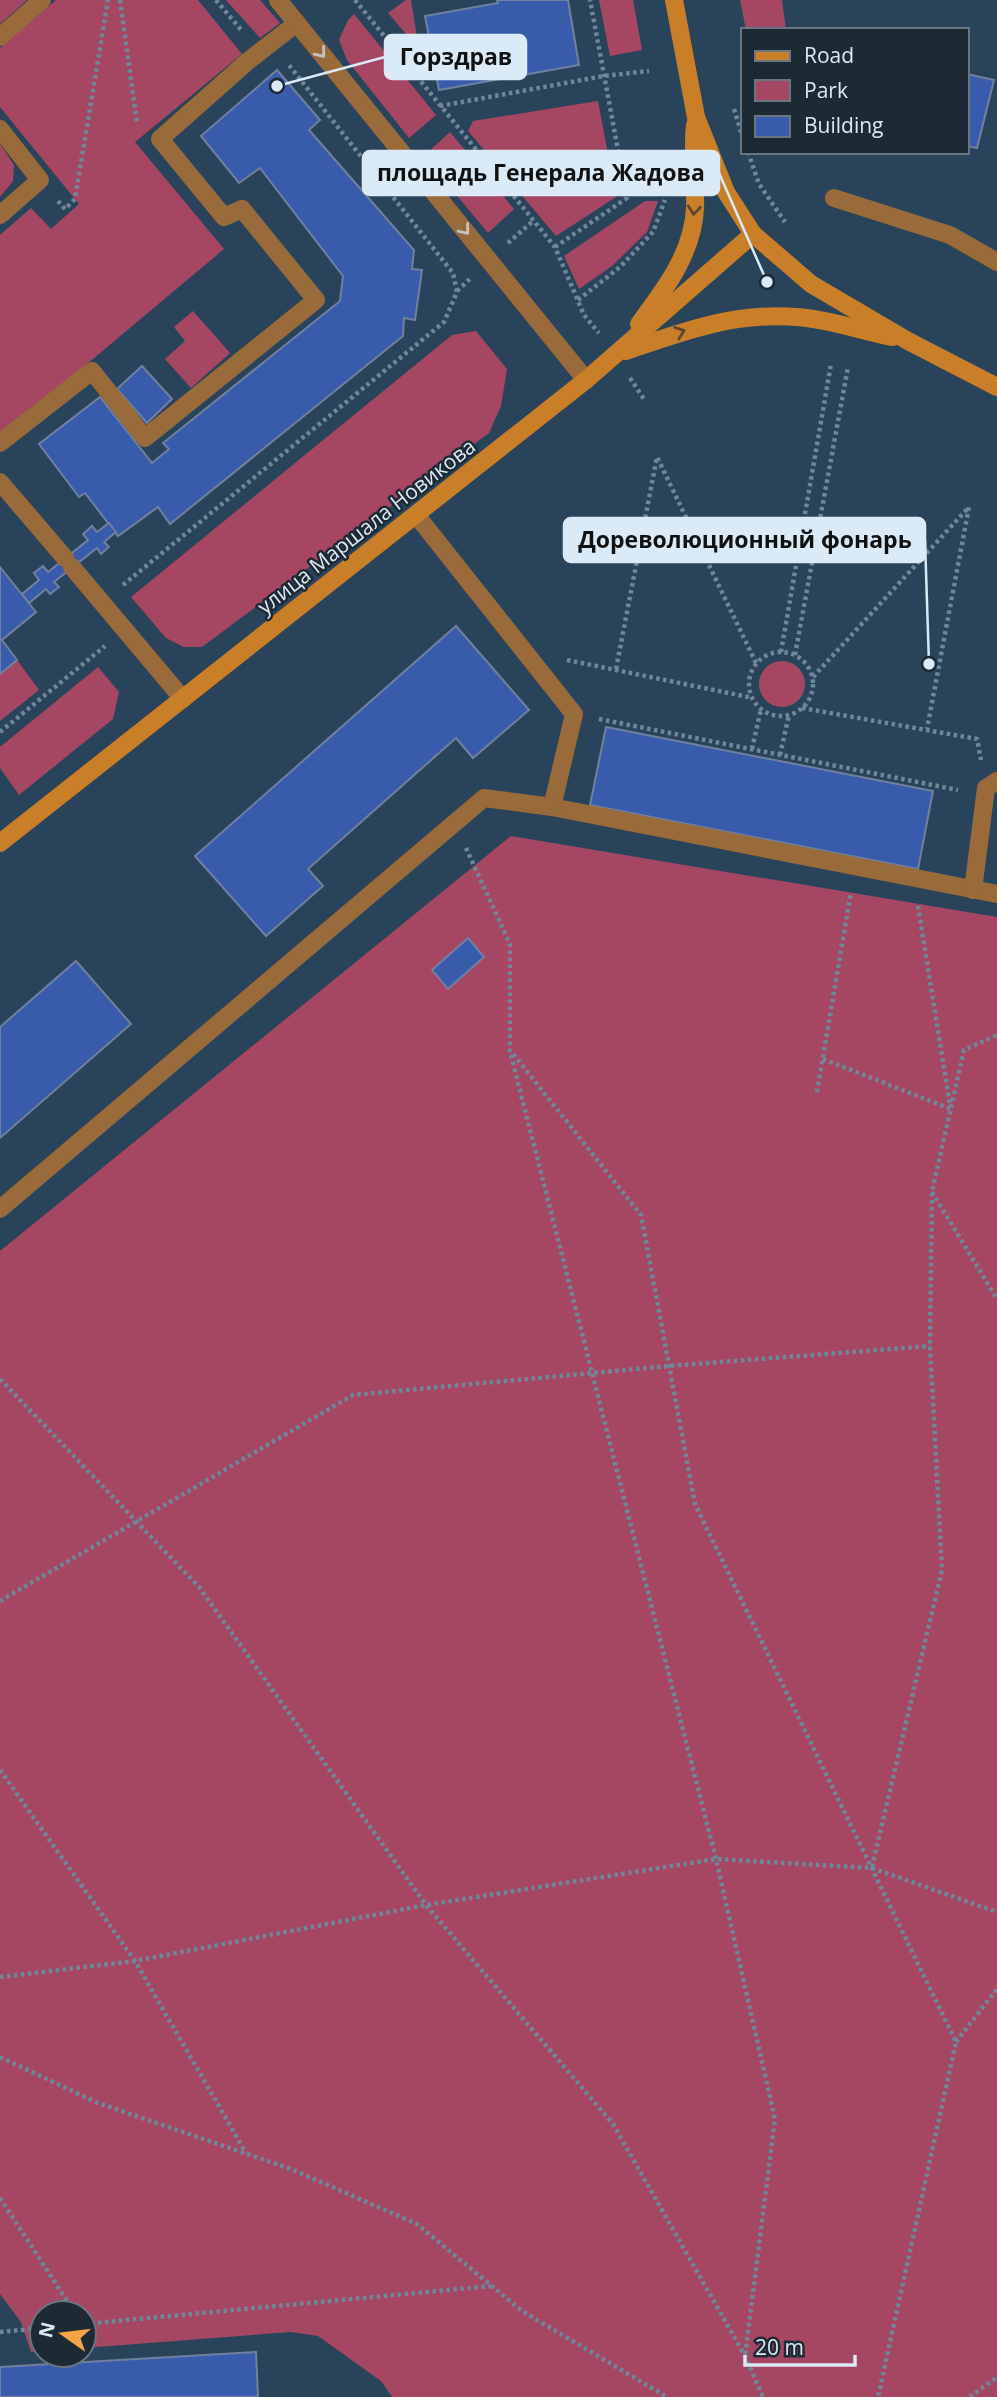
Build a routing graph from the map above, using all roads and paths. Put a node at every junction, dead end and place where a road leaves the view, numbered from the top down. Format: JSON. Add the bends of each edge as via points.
{"nodes":[{"id":1,"x":42,"y":0,"type":"edge"},
{"id":2,"x":108,"y":0,"type":"edge"},
{"id":3,"x":120,"y":0,"type":"edge"},
{"id":4,"x":278,"y":0,"type":"edge"},
{"id":5,"x":355,"y":0,"type":"edge"},
{"id":6,"x":590,"y":0,"type":"edge"},
{"id":7,"x":674,"y":0,"type":"edge"},
{"id":8,"x":297,"y":23,"type":"junction"},
{"id":9,"x":0,"y":37,"type":"edge"},
{"id":10,"x":649,"y":71,"type":"dead end"},
{"id":11,"x":604,"y":76,"type":"junction"},
{"id":12,"x":440,"y":106,"type":"junction"},
{"id":13,"x":734,"y":109,"type":"dead end"},
{"id":14,"x":696,"y":117,"type":"junction"},
{"id":15,"x":0,"y":129,"type":"edge"},
{"id":16,"x":741,"y":132,"type":"edge"},
{"id":17,"x":160,"y":139,"type":"junction"},
{"id":18,"x":749,"y":154,"type":"edge"},
{"id":19,"x":40,"y":180,"type":"junction"},
{"id":20,"x":667,"y":197,"type":"dead end"},
{"id":21,"x":834,"y":198,"type":"dead end"},
{"id":22,"x":0,"y":215,"type":"edge"},
{"id":23,"x":789,"y":227,"type":"dead end"},
{"id":24,"x":753,"y":234,"type":"junction"},
{"id":25,"x":555,"y":247,"type":"junction"},
{"id":26,"x":997,"y":262,"type":"edge"},
{"id":27,"x":578,"y":300,"type":"junction"},
{"id":28,"x":908,"y":341,"type":"junction"},
{"id":29,"x":616,"y":355,"type":"junction"},
{"id":30,"x":831,"y":364,"type":"dead end"},
{"id":31,"x":848,"y":367,"type":"dead end"},
{"id":32,"x":586,"y":380,"type":"junction"},
{"id":33,"x":997,"y":387,"type":"edge"},
{"id":34,"x":644,"y":399,"type":"dead end"},
{"id":35,"x":0,"y":443,"type":"edge"},
{"id":36,"x":0,"y":482,"type":"edge"},
{"id":37,"x":417,"y":516,"type":"junction"},
{"id":38,"x":125,"y":630,"type":"junction"},
{"id":39,"x":525,"y":652,"type":"junction"},
{"id":40,"x":781,"y":652,"type":"junction"},
{"id":41,"x":795,"y":655,"type":"junction"},
{"id":42,"x":757,"y":664,"type":"junction"},
{"id":43,"x":616,"y":669,"type":"junction"},
{"id":44,"x":813,"y":677,"type":"junction"},
{"id":45,"x":753,"y":698,"type":"junction"},
{"id":46,"x":183,"y":699,"type":"junction"},
{"id":47,"x":803,"y":708,"type":"junction"},
{"id":48,"x":761,"y":709,"type":"junction"},
{"id":49,"x":574,"y":714,"type":"junction"},
{"id":50,"x":789,"y":715,"type":"junction"},
{"id":51,"x":927,"y":729,"type":"junction"},
{"id":52,"x":0,"y":732,"type":"edge"},
{"id":53,"x":752,"y":749,"type":"junction"},
{"id":54,"x":780,"y":755,"type":"junction"},
{"id":55,"x":989,"y":788,"type":"edge"},
{"id":56,"x":552,"y":807,"type":"junction"},
{"id":57,"x":454,"y":822,"type":"junction"},
{"id":58,"x":0,"y":843,"type":"edge"},
{"id":59,"x":856,"y":867,"type":"junction"},
{"id":60,"x":914,"y":878,"type":"junction"},
{"id":61,"x":974,"y":890,"type":"junction"},
{"id":62,"x":997,"y":894,"type":"edge"},
{"id":63,"x":997,"y":1035,"type":"edge"},
{"id":64,"x":510,"y":1050,"type":"junction"},
{"id":65,"x":823,"y":1059,"type":"junction"},
{"id":66,"x":817,"y":1092,"type":"dead end"},
{"id":67,"x":951,"y":1109,"type":"junction"},
{"id":68,"x":932,"y":1192,"type":"junction"},
{"id":69,"x":0,"y":1209,"type":"edge"},
{"id":70,"x":997,"y":1299,"type":"edge"},
{"id":71,"x":930,"y":1346,"type":"junction"},
{"id":72,"x":669,"y":1366,"type":"junction"},
{"id":73,"x":592,"y":1373,"type":"junction"},
{"id":74,"x":0,"y":1379,"type":"edge"},
{"id":75,"x":139,"y":1521,"type":"junction"},
{"id":76,"x":0,"y":1601,"type":"edge"},
{"id":77,"x":0,"y":1770,"type":"edge"},
{"id":78,"x":716,"y":1859,"type":"junction"},
{"id":79,"x":872,"y":1868,"type":"junction"},
{"id":80,"x":426,"y":1905,"type":"junction"},
{"id":81,"x":997,"y":1912,"type":"edge"},
{"id":82,"x":135,"y":1961,"type":"junction"},
{"id":83,"x":0,"y":1977,"type":"edge"},
{"id":84,"x":997,"y":1989,"type":"edge"},
{"id":85,"x":956,"y":2042,"type":"junction"},
{"id":86,"x":0,"y":2057,"type":"edge"},
{"id":87,"x":246,"y":2153,"type":"junction"},
{"id":88,"x":0,"y":2198,"type":"edge"},
{"id":89,"x":492,"y":2286,"type":"junction"},
{"id":90,"x":66,"y":2299,"type":"edge"},
{"id":91,"x":98,"y":2323,"type":"edge"},
{"id":92,"x":28,"y":2329,"type":"edge"},
{"id":93,"x":0,"y":2332,"type":"edge"},
{"id":94,"x":745,"y":2356,"type":"junction"},
{"id":95,"x":997,"y":2377,"type":"edge"},
{"id":96,"x":667,"y":2397,"type":"edge"},
{"id":97,"x":764,"y":2397,"type":"edge"},
{"id":98,"x":878,"y":2397,"type":"edge"},
{"id":99,"x":970,"y":2397,"type":"edge"}],
"edges":[{"from":1,"to":9,"type":"street"},
{"from":2,"to":19,"type":"path","via":[[75,199],[65,209]]},
{"from":3,"to":17,"type":"path","via":[[139,139]]},
{"from":4,"to":8,"type":"street"},
{"from":5,"to":12,"type":"path"},
{"from":6,"to":11,"type":"path"},
{"from":7,"to":14,"type":"street"},
{"from":8,"to":17,"type":"street"},
{"from":8,"to":32,"type":"street","one_way":true},
{"from":10,"to":11,"type":"path"},
{"from":11,"to":12,"type":"path"},
{"from":11,"to":25,"type":"path","via":[[627,198]]},
{"from":12,"to":25,"type":"path"},
{"from":13,"to":16,"type":"path"},
{"from":14,"to":24,"type":"street","via":[[726,192]]},
{"from":14,"to":29,"type":"street","one_way":true,"via":[[695,211],[687,246],[670,282]]},
{"from":15,"to":19,"type":"street"},
{"from":17,"to":35,"type":"street","via":[[224,217],[242,209],[316,300],[145,438],[92,371]]},
{"from":18,"to":23,"type":"path","via":[[758,184]]},
{"from":19,"to":22,"type":"street"},
{"from":20,"to":27,"type":"path","via":[[653,232],[620,267]]},
{"from":21,"to":26,"type":"street","via":[[950,235]]},
{"from":24,"to":28,"type":"street","via":[[811,284]]},
{"from":24,"to":29,"type":"street","name":"улица Маршала Новикова"},
{"from":25,"to":27,"type":"path"},
{"from":27,"to":29,"type":"path","via":[[584,315]]},
{"from":29,"to":28,"type":"street","one_way":true,"via":[[692,328],[749,316],[800,317]]},
{"from":28,"to":33,"type":"street"},
{"from":29,"to":32,"type":"street","name":"улица Маршала Новикова"},
{"from":29,"to":34,"type":"path"},
{"from":30,"to":40,"type":"path"},
{"from":31,"to":41,"type":"path"},
{"from":32,"to":37,"type":"street","name":"улица Маршала Новикова"},
{"from":36,"to":38,"type":"street"},
{"from":37,"to":39,"type":"street"},
{"from":37,"to":46,"type":"street","name":"улица Маршала Новикова"},
{"from":38,"to":46,"type":"street"},
{"from":38,"to":52,"type":"path"},
{"from":39,"to":43,"type":"path"},
{"from":39,"to":49,"type":"street"},
{"from":40,"to":41,"type":"path"},
{"from":40,"to":42,"type":"path"},
{"from":41,"to":44,"type":"path"},
{"from":42,"to":43,"type":"path","via":[[657,457]]},
{"from":42,"to":45,"type":"path","via":[[749,681]]},
{"from":43,"to":45,"type":"path"},
{"from":44,"to":47,"type":"path","via":[[812,694]]},
{"from":44,"to":51,"type":"path","via":[[969,507]]},
{"from":45,"to":48,"type":"path"},
{"from":46,"to":58,"type":"street","name":"улица Маршала Новикова"},
{"from":47,"to":50,"type":"path"},
{"from":47,"to":51,"type":"path"},
{"from":48,"to":50,"type":"path"},
{"from":48,"to":53,"type":"path"},
{"from":49,"to":53,"type":"path"},
{"from":49,"to":56,"type":"street"},
{"from":50,"to":54,"type":"path"},
{"from":51,"to":55,"type":"path","via":[[976,738]]},
{"from":53,"to":54,"type":"path"},
{"from":54,"to":55,"type":"path"},
{"from":55,"to":61,"type":"street"},
{"from":56,"to":57,"type":"street","via":[[484,798]]},
{"from":56,"to":59,"type":"street"},
{"from":57,"to":64,"type":"path","via":[[510,944]]},
{"from":57,"to":69,"type":"street"},
{"from":59,"to":60,"type":"street"},
{"from":59,"to":65,"type":"path"},
{"from":60,"to":61,"type":"street"},
{"from":60,"to":67,"type":"path"},
{"from":61,"to":62,"type":"street"},
{"from":63,"to":67,"type":"path","via":[[964,1050]]},
{"from":64,"to":72,"type":"path","via":[[641,1215]]},
{"from":64,"to":73,"type":"path"},
{"from":65,"to":66,"type":"path"},
{"from":65,"to":67,"type":"path"},
{"from":67,"to":68,"type":"path"},
{"from":68,"to":70,"type":"path"},
{"from":68,"to":71,"type":"path"},
{"from":71,"to":72,"type":"path"},
{"from":71,"to":79,"type":"path","via":[[942,1570]]},
{"from":72,"to":73,"type":"path"},
{"from":72,"to":79,"type":"path","via":[[695,1504]]},
{"from":73,"to":75,"type":"path","via":[[353,1395]]},
{"from":73,"to":78,"type":"path"},
{"from":74,"to":75,"type":"path"},
{"from":75,"to":76,"type":"path"},
{"from":75,"to":80,"type":"path","via":[[199,1587]]},
{"from":77,"to":82,"type":"path"},
{"from":78,"to":79,"type":"path"},
{"from":78,"to":80,"type":"path"},
{"from":78,"to":94,"type":"path","via":[[775,2119]]},
{"from":79,"to":81,"type":"path"},
{"from":79,"to":85,"type":"path"},
{"from":80,"to":82,"type":"path"},
{"from":80,"to":94,"type":"path","via":[[613,2124]]},
{"from":82,"to":83,"type":"path"},
{"from":82,"to":87,"type":"path"},
{"from":84,"to":85,"type":"path"},
{"from":85,"to":98,"type":"path"},
{"from":86,"to":87,"type":"path","via":[[98,2103]]},
{"from":87,"to":89,"type":"path","via":[[417,2224]]},
{"from":88,"to":90,"type":"path"},
{"from":89,"to":91,"type":"path"},
{"from":89,"to":96,"type":"path","via":[[522,2311]]},
{"from":92,"to":93,"type":"path"},
{"from":94,"to":97,"type":"path"},
{"from":95,"to":99,"type":"path"}]}
